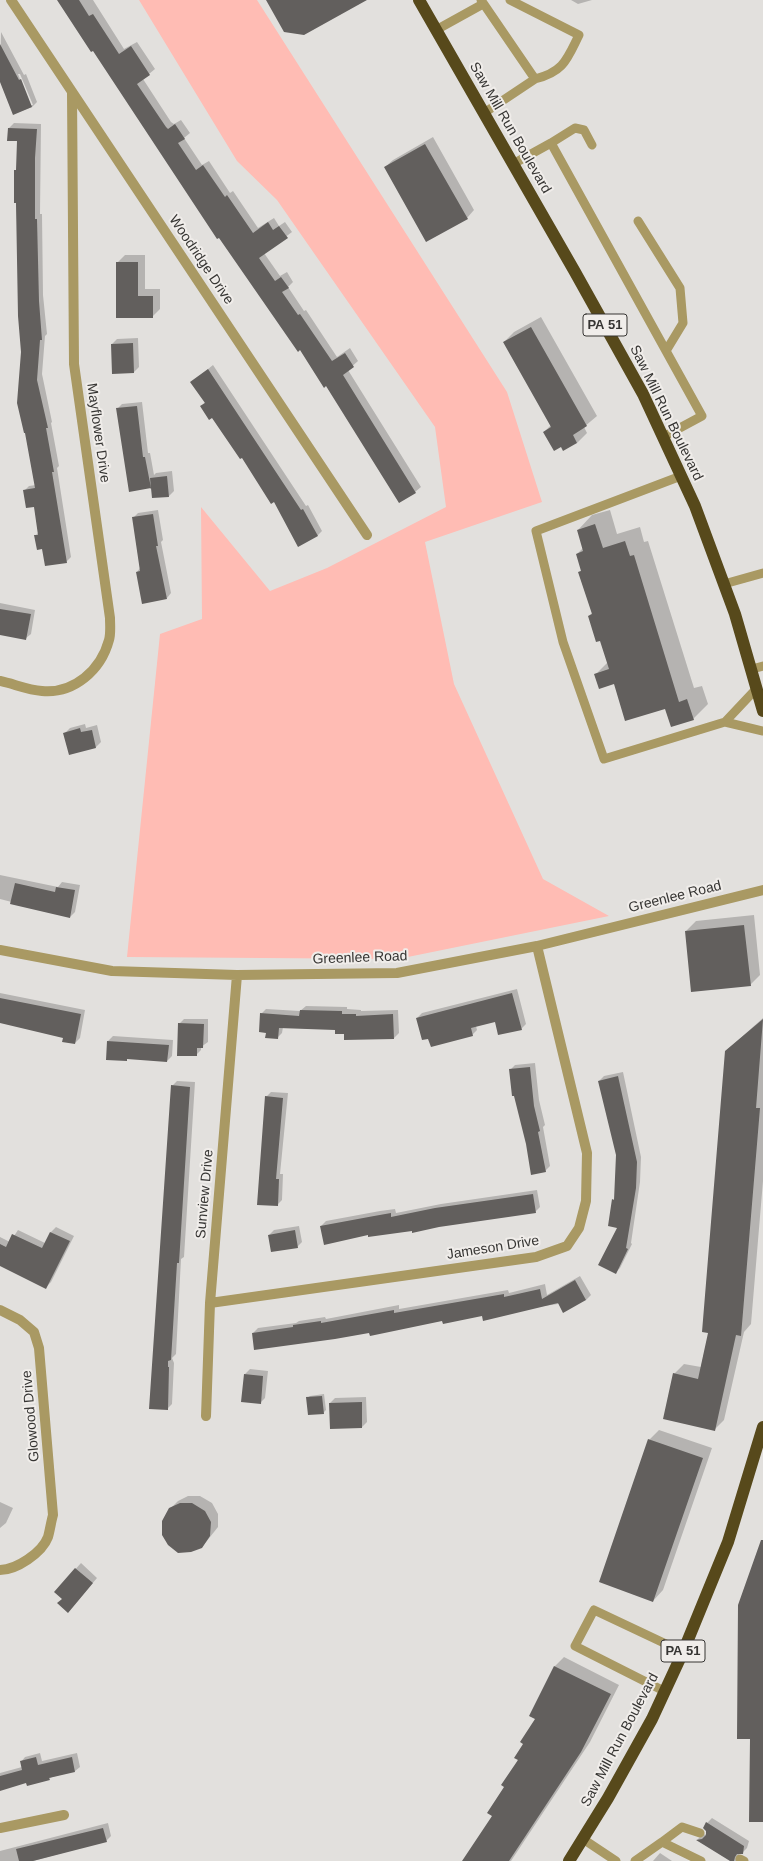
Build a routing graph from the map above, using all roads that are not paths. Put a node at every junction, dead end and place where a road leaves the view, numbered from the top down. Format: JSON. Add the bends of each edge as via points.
{"nodes":[{"id":1,"x":11,"y":0,"type":"edge"},
{"id":2,"x":419,"y":0,"type":"edge"},
{"id":3,"x":510,"y":0,"type":"edge"},
{"id":4,"x":482,"y":2,"type":"edge"},
{"id":5,"x":436,"y":30,"type":"junction"},
{"id":6,"x":535,"y":79,"type":"junction"},
{"id":7,"x":72,"y":93,"type":"junction"},
{"id":8,"x":484,"y":113,"type":"junction"},
{"id":9,"x":551,"y":143,"type":"junction"},
{"id":10,"x":592,"y":144,"type":"dead end"},
{"id":11,"x":513,"y":164,"type":"junction"},
{"id":12,"x":638,"y":221,"type":"dead end"},
{"id":13,"x":666,"y":351,"type":"junction"},
{"id":14,"x":663,"y":437,"type":"junction"},
{"id":15,"x":681,"y":476,"type":"junction"},
{"id":16,"x":367,"y":534,"type":"dead end"},
{"id":17,"x":763,"y":573,"type":"edge"},
{"id":18,"x":724,"y":584,"type":"junction"},
{"id":19,"x":757,"y":668,"type":"edge"},
{"id":20,"x":0,"y":681,"type":"edge"},
{"id":21,"x":757,"y":688,"type":"junction"},
{"id":22,"x":763,"y":711,"type":"edge"},
{"id":23,"x":725,"y":722,"type":"junction"},
{"id":24,"x":763,"y":731,"type":"edge"},
{"id":25,"x":763,"y":890,"type":"edge"},
{"id":26,"x":536,"y":946,"type":"junction"},
{"id":27,"x":0,"y":950,"type":"edge"},
{"id":28,"x":237,"y":975,"type":"junction"},
{"id":29,"x":210,"y":1303,"type":"junction"},
{"id":30,"x":0,"y":1310,"type":"edge"},
{"id":31,"x":206,"y":1416,"type":"dead end"},
{"id":32,"x":763,"y":1427,"type":"edge"},
{"id":33,"x":0,"y":1570,"type":"edge"},
{"id":34,"x":683,"y":1652,"type":"junction"},
{"id":35,"x":664,"y":1692,"type":"junction"},
{"id":36,"x":64,"y":1815,"type":"dead end"},
{"id":37,"x":0,"y":1828,"type":"edge"},
{"id":38,"x":700,"y":1833,"type":"dead end"},
{"id":39,"x":582,"y":1839,"type":"junction"},
{"id":40,"x":662,"y":1842,"type":"junction"},
{"id":41,"x":569,"y":1861,"type":"edge"},
{"id":42,"x":616,"y":1861,"type":"edge"},
{"id":43,"x":635,"y":1861,"type":"edge"},
{"id":44,"x":701,"y":1861,"type":"edge"}],
"edges":[{"from":1,"to":7,"type":"street","name":"Woodridge Drive"},
{"from":2,"to":5,"type":"highway","name":"Saw Mill Run Boulevard","number":"PA 51"},
{"from":3,"to":6,"type":"lane","via":[[579,35],[565,65],[545,77]]},
{"from":4,"to":5,"type":"lane"},
{"from":4,"to":6,"type":"lane"},
{"from":5,"to":8,"type":"highway","name":"Saw Mill Run Boulevard","number":"PA 51"},
{"from":6,"to":8,"type":"lane"},
{"from":7,"to":16,"type":"street","name":"Woodridge Drive"},
{"from":7,"to":20,"type":"street","name":"Mayflower Drive","via":[[74,364],[110,618],[109,639],[99,662],[84,679],[65,690],[42,691]]},
{"from":8,"to":11,"type":"highway","name":"Saw Mill Run Boulevard","number":"PA 51"},
{"from":9,"to":10,"type":"lane","via":[[575,128],[584,130]]},
{"from":9,"to":11,"type":"lane"},
{"from":9,"to":13,"type":"lane"},
{"from":11,"to":14,"type":"highway","name":"Saw Mill Run Boulevard","number":"PA 51","via":[[639,387]]},
{"from":12,"to":13,"type":"lane","via":[[680,288],[683,323]]},
{"from":13,"to":14,"type":"lane","via":[[702,416]]},
{"from":14,"to":15,"type":"highway","name":"Saw Mill Run Boulevard","number":"PA 51"},
{"from":15,"to":18,"type":"highway","name":"Saw Mill Run Boulevard","number":"PA 51"},
{"from":15,"to":23,"type":"lane","via":[[536,531],[563,642],[604,759]]},
{"from":17,"to":18,"type":"lane"},
{"from":18,"to":19,"type":"highway","name":"Saw Mill Run Boulevard","number":"PA 51"},
{"from":19,"to":21,"type":"highway","name":"Saw Mill Run Boulevard","number":"PA 51"},
{"from":21,"to":22,"type":"highway","name":"Saw Mill Run Boulevard","number":"PA 51"},
{"from":21,"to":23,"type":"lane"},
{"from":23,"to":24,"type":"lane"},
{"from":25,"to":26,"type":"street","name":"Greenlee Road"},
{"from":26,"to":28,"type":"street","name":"Greenlee Road","via":[[397,973]]},
{"from":26,"to":29,"type":"street","name":"Jameson Drive","via":[[587,1153],[586,1201],[579,1228],[567,1246],[536,1258]]},
{"from":27,"to":28,"type":"street","name":"Greenlee Road","via":[[112,971]]},
{"from":28,"to":29,"type":"street","name":"Sunview Drive"},
{"from":29,"to":31,"type":"street","name":"Sunview Drive"},
{"from":30,"to":33,"type":"street","name":"Glowood Drive","via":[[20,1320],[34,1332],[39,1348],[53,1515],[48,1538],[29,1559],[6,1570]]},
{"from":32,"to":34,"type":"highway","name":"Saw Mill Run Boulevard","number":"PA 51","via":[[728,1542]]},
{"from":34,"to":35,"type":"highway","name":"Saw Mill Run Boulevard","number":"PA 51"},
{"from":34,"to":35,"type":"lane","via":[[594,1610],[575,1646]]},
{"from":35,"to":39,"type":"highway","name":"Saw Mill Run Boulevard","number":"PA 51","via":[[652,1719],[608,1798]]},
{"from":36,"to":37,"type":"street"},
{"from":38,"to":40,"type":"lane","via":[[682,1827]]},
{"from":39,"to":41,"type":"highway","name":"Saw Mill Run Boulevard","number":"PA 51"},
{"from":39,"to":42,"type":"lane"},
{"from":40,"to":43,"type":"lane"},
{"from":40,"to":44,"type":"lane"}]}
